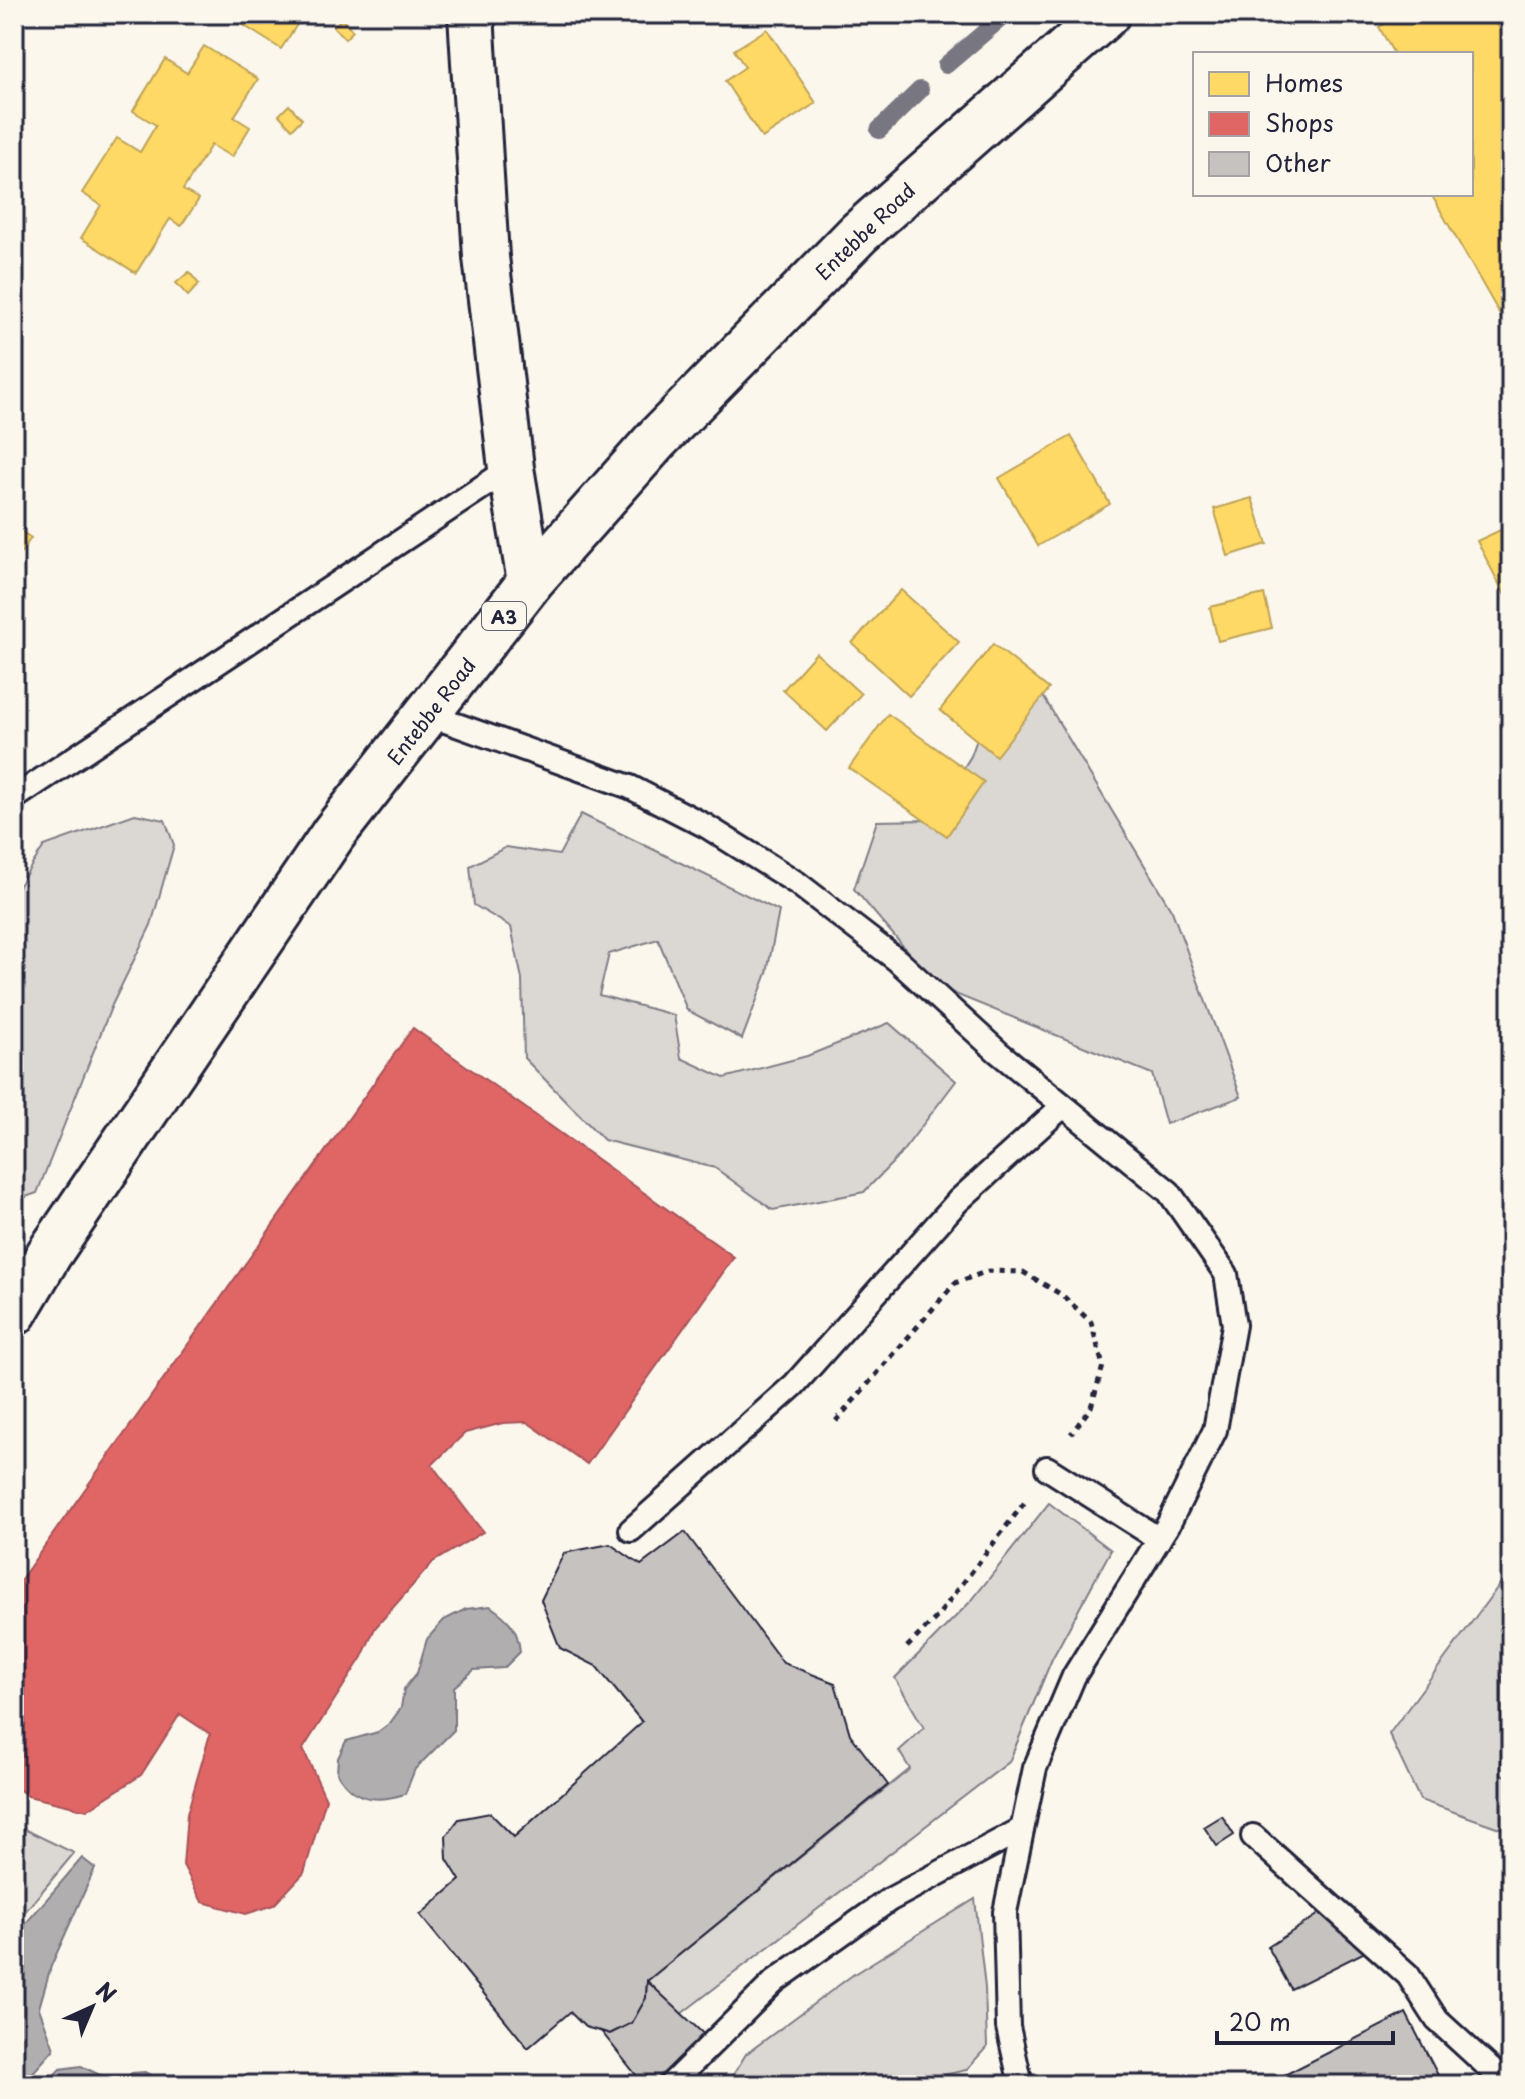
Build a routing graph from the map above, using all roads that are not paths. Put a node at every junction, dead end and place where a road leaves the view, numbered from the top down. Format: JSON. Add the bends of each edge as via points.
{"nodes":[{"id":1,"x":471,"y":14,"type":"edge"},
{"id":2,"x":1107,"y":14,"type":"edge"},
{"id":3,"x":511,"y":468,"type":"junction"},
{"id":4,"x":530,"y":582,"type":"junction"},
{"id":5,"x":429,"y":715,"type":"junction"},
{"id":6,"x":14,"y":798,"type":"edge"},
{"id":7,"x":1063,"y":1106,"type":"junction"},
{"id":8,"x":14,"y":1313,"type":"edge"},
{"id":9,"x":1047,"y":1468,"type":"road end"},
{"id":10,"x":631,"y":1530,"type":"dead end"},
{"id":11,"x":1159,"y":1539,"type":"junction"},
{"id":12,"x":1022,"y":1829,"type":"junction"},
{"id":13,"x":1253,"y":1836,"type":"dead end"},
{"id":14,"x":670,"y":2085,"type":"edge"},
{"id":15,"x":1021,"y":2085,"type":"edge"},
{"id":16,"x":1508,"y":2085,"type":"edge"}],
"edges":[{"from":1,"to":3,"type":"main road","via":[[486,257]]},
{"from":2,"to":4,"type":"main road","name":"Entebbe Road","number":"A3","via":[[859,233],[657,439]]},
{"from":3,"to":4,"type":"main road"},
{"from":3,"to":6,"type":"lane"},
{"from":4,"to":5,"type":"main road","name":"Entebbe Road","number":"A3"},
{"from":5,"to":7,"type":"lane","via":[[630,787],[706,826],[797,883],[884,950]]},
{"from":5,"to":8,"type":"main road","name":"Entebbe Road","number":"A3","via":[[334,833]]},
{"from":7,"to":10,"type":"lane","via":[[958,1201],[794,1385]]},
{"from":7,"to":11,"type":"lane","via":[[1169,1192],[1226,1274],[1234,1325],[1215,1430]]},
{"from":9,"to":11,"type":"lane"},
{"from":11,"to":12,"type":"lane","via":[[1074,1676],[1035,1768]]},
{"from":12,"to":14,"type":"lane","via":[[889,1900],[775,1981]]},
{"from":12,"to":15,"type":"lane","via":[[1005,1912],[1008,2027]]},
{"from":13,"to":16,"type":"lane","via":[[1408,1975],[1437,2020]]}]}
